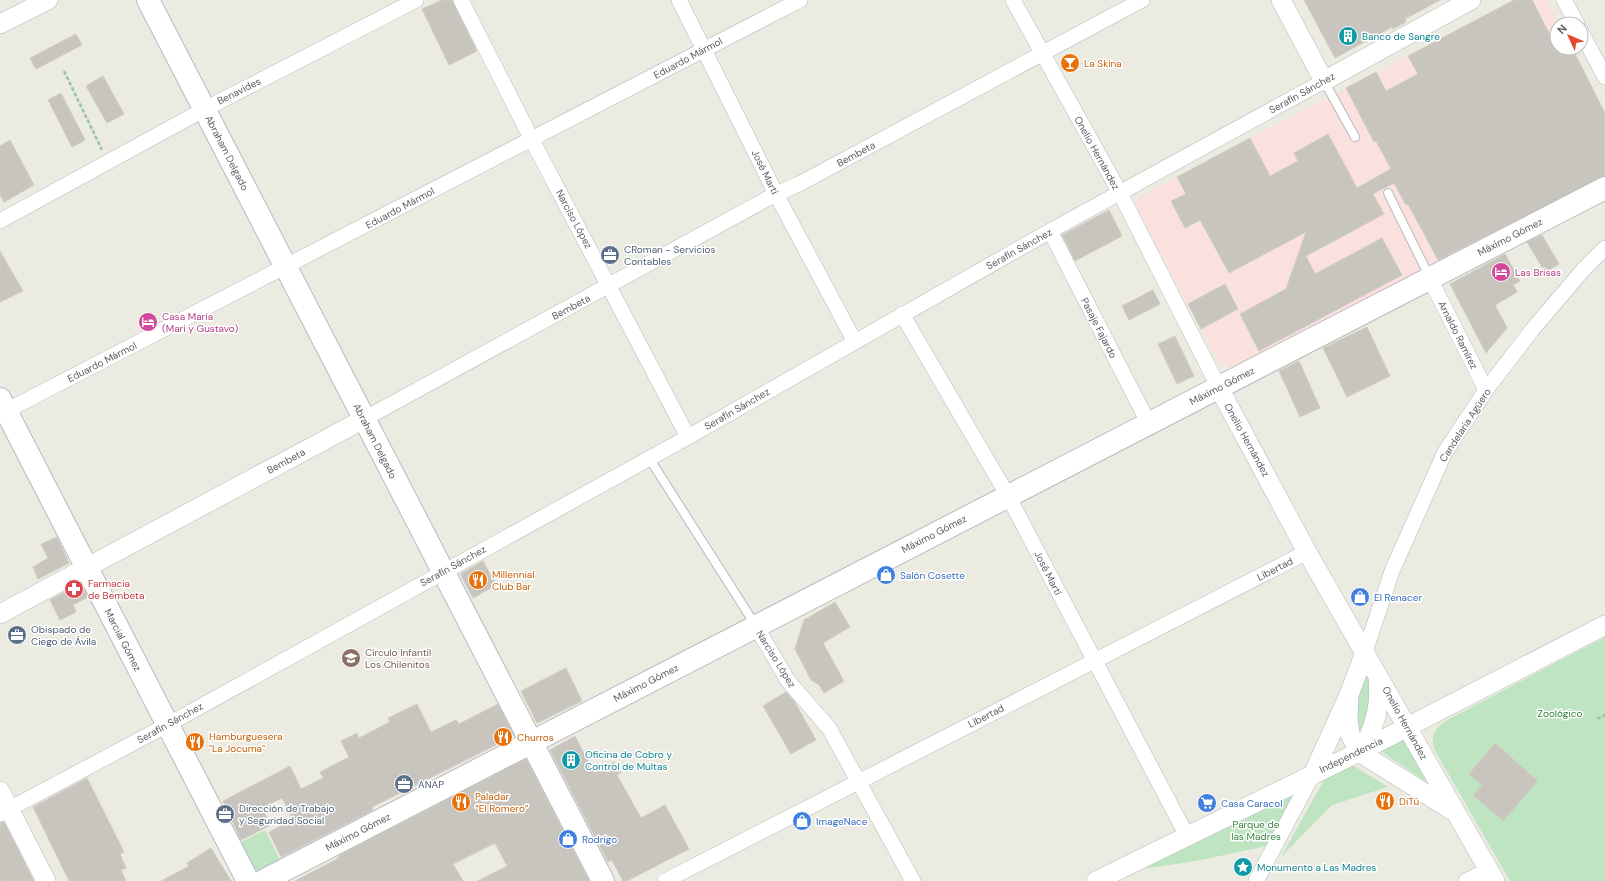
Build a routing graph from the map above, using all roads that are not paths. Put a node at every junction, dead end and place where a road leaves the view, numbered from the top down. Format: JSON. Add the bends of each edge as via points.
{"nodes":[{"id":1,"x":48,"y":0,"type":"edge"},
{"id":2,"x":148,"y":0,"type":"edge"},
{"id":3,"x":416,"y":0,"type":"edge"},
{"id":4,"x":461,"y":0,"type":"edge"},
{"id":5,"x":679,"y":0,"type":"edge"},
{"id":6,"x":800,"y":0,"type":"edge"},
{"id":7,"x":1013,"y":0,"type":"edge"},
{"id":8,"x":1142,"y":0,"type":"edge"},
{"id":9,"x":1281,"y":0,"type":"edge"},
{"id":10,"x":1471,"y":0,"type":"edge"},
{"id":11,"x":1564,"y":0,"type":"edge"},
{"id":12,"x":1573,"y":16,"type":"edge"},
{"id":13,"x":0,"y":24,"type":"edge"},
{"id":14,"x":1589,"y":47,"type":"edge"},
{"id":15,"x":705,"y":49,"type":"junction"},
{"id":16,"x":1043,"y":55,"type":"junction"},
{"id":17,"x":1605,"y":76,"type":"edge"},
{"id":18,"x":1324,"y":81,"type":"junction"},
{"id":19,"x":205,"y":109,"type":"junction"},
{"id":20,"x":1355,"y":137,"type":"dead end"},
{"id":21,"x":532,"y":140,"type":"junction"},
{"id":22,"x":1605,"y":188,"type":"edge"},
{"id":23,"x":1388,"y":193,"type":"dead end"},
{"id":24,"x":776,"y":194,"type":"junction"},
{"id":25,"x":1120,"y":194,"type":"junction"},
{"id":26,"x":0,"y":221,"type":"edge"},
{"id":27,"x":1050,"y":232,"type":"junction"},
{"id":28,"x":1605,"y":248,"type":"edge"},
{"id":29,"x":285,"y":268,"type":"junction"},
{"id":30,"x":1430,"y":279,"type":"junction"},
{"id":31,"x":610,"y":285,"type":"junction"},
{"id":32,"x":902,"y":314,"type":"junction"},
{"id":33,"x":855,"y":342,"type":"junction"},
{"id":34,"x":1219,"y":388,"type":"junction"},
{"id":35,"x":1486,"y":390,"type":"junction"},
{"id":36,"x":2,"y":408,"type":"edge"},
{"id":37,"x":364,"y":419,"type":"junction"},
{"id":38,"x":1149,"y":424,"type":"junction"},
{"id":39,"x":688,"y":437,"type":"junction"},
{"id":40,"x":649,"y":458,"type":"junction"},
{"id":41,"x":1008,"y":496,"type":"junction"},
{"id":42,"x":1307,"y":552,"type":"junction"},
{"id":43,"x":86,"y":568,"type":"junction"},
{"id":44,"x":443,"y":571,"type":"junction"},
{"id":45,"x":0,"y":614,"type":"edge"},
{"id":46,"x":1605,"y":625,"type":"edge"},
{"id":47,"x":756,"y":626,"type":"junction"},
{"id":48,"x":1364,"y":652,"type":"junction"},
{"id":49,"x":1094,"y":661,"type":"junction"},
{"id":50,"x":1378,"y":675,"type":"junction"},
{"id":51,"x":1348,"y":695,"type":"junction"},
{"id":52,"x":167,"y":724,"type":"junction"},
{"id":53,"x":1408,"y":727,"type":"junction"},
{"id":54,"x":531,"y":742,"type":"junction"},
{"id":55,"x":1361,"y":750,"type":"junction"},
{"id":56,"x":1314,"y":772,"type":"junction"},
{"id":57,"x":859,"y":781,"type":"junction"},
{"id":58,"x":0,"y":792,"type":"edge"},
{"id":59,"x":4,"y":811,"type":"edge"},
{"id":60,"x":1454,"y":812,"type":"junction"},
{"id":61,"x":1187,"y":836,"type":"junction"},
{"id":62,"x":1492,"y":875,"type":"edge"},
{"id":63,"x":46,"y":881,"type":"edge"},
{"id":64,"x":248,"y":881,"type":"edge"},
{"id":65,"x":263,"y":881,"type":"edge"},
{"id":66,"x":603,"y":881,"type":"edge"},
{"id":67,"x":665,"y":881,"type":"edge"},
{"id":68,"x":913,"y":881,"type":"edge"},
{"id":69,"x":1096,"y":881,"type":"edge"},
{"id":70,"x":1256,"y":881,"type":"edge"},
{"id":71,"x":1466,"y":881,"type":"edge"}],
"edges":[{"from":1,"to":13,"type":"street"},
{"from":2,"to":19,"type":"main road","name":"Abraham Delgado"},
{"from":3,"to":19,"type":"street","name":"Benavides"},
{"from":4,"to":21,"type":"street","name":"Narciso López"},
{"from":5,"to":15,"type":"street","name":"José Martí"},
{"from":6,"to":15,"type":"street","name":"Eduardo Mármol"},
{"from":7,"to":16,"type":"street","name":"Onelio Hernández"},
{"from":8,"to":16,"type":"street","name":"Bembeta"},
{"from":9,"to":18,"type":"street"},
{"from":10,"to":18,"type":"street","name":"Serafín Sánchez"},
{"from":11,"to":12,"type":"street"},
{"from":14,"to":17,"type":"street"},
{"from":15,"to":21,"type":"street","name":"Eduardo Mármol"},
{"from":15,"to":24,"type":"street","name":"José Martí"},
{"from":16,"to":24,"type":"street","name":"Bembeta"},
{"from":16,"to":25,"type":"street","name":"Onelio Hernández"},
{"from":18,"to":20,"type":"lane"},
{"from":18,"to":25,"type":"street","name":"Serafín Sánchez"},
{"from":19,"to":26,"type":"street","name":"Benavides"},
{"from":19,"to":29,"type":"main road","name":"Abraham Delgado"},
{"from":21,"to":29,"type":"street","name":"Eduardo Mármol"},
{"from":21,"to":31,"type":"street","name":"Narciso López"},
{"from":22,"to":30,"type":"main road","name":"Máximo Gómez"},
{"from":23,"to":30,"type":"lane"},
{"from":24,"to":31,"type":"street","name":"Bembeta"},
{"from":24,"to":33,"type":"street","name":"José Martí"},
{"from":25,"to":27,"type":"street","name":"Serafín Sánchez"},
{"from":25,"to":34,"type":"street","name":"Onelio Hernández"},
{"from":27,"to":32,"type":"street","name":"Serafín Sánchez"},
{"from":27,"to":38,"type":"street","name":"Pasaje Fajardo"},
{"from":28,"to":35,"type":"street","name":"Candelaria Agüero","via":[[1532,330]]},
{"from":29,"to":36,"type":"street","name":"Eduardo Mármol"},
{"from":29,"to":37,"type":"main road","name":"Abraham Delgado"},
{"from":30,"to":34,"type":"main road","name":"Máximo Gómez"},
{"from":30,"to":35,"type":"street","name":"Arnaldo Ramírez"},
{"from":31,"to":37,"type":"street","name":"Bembeta"},
{"from":31,"to":39,"type":"street","name":"Narciso López"},
{"from":32,"to":33,"type":"street","name":"Serafín Sánchez"},
{"from":32,"to":41,"type":"street","name":"José Martí"},
{"from":33,"to":39,"type":"street","name":"Serafín Sánchez"},
{"from":34,"to":38,"type":"main road","name":"Máximo Gómez"},
{"from":34,"to":42,"type":"street","name":"Onelio Hernández"},
{"from":35,"to":48,"type":"street","name":"Candelaria Agüero","via":[[1445,452],[1392,571]]},
{"from":36,"to":43,"type":"main road","name":"Marcial Gómez"},
{"from":37,"to":43,"type":"street","name":"Bembeta"},
{"from":37,"to":44,"type":"main road","name":"Abraham Delgado"},
{"from":38,"to":41,"type":"main road","name":"Máximo Gómez"},
{"from":39,"to":40,"type":"street","name":"Serafín Sánchez"},
{"from":40,"to":44,"type":"street","name":"Serafín Sánchez"},
{"from":40,"to":47,"type":"lane","name":"Narciso López"},
{"from":41,"to":47,"type":"main road","name":"Máximo Gómez"},
{"from":41,"to":49,"type":"street","name":"José Martí"},
{"from":42,"to":48,"type":"street","name":"Onelio Hernández"},
{"from":42,"to":49,"type":"street","name":"Libertad"},
{"from":43,"to":45,"type":"street","name":"Bembeta"},
{"from":43,"to":52,"type":"main road","name":"Marcial Gómez"},
{"from":44,"to":52,"type":"street","name":"Serafín Sánchez"},
{"from":44,"to":54,"type":"main road","name":"Abraham Delgado"},
{"from":46,"to":53,"type":"street","name":"Independencia"},
{"from":47,"to":54,"type":"main road","name":"Máximo Gómez"},
{"from":47,"to":57,"type":"street","name":"Narciso López","via":[[788,681],[830,728]]},
{"from":48,"to":50,"type":"street","name":"Onelio Hernández"},
{"from":48,"to":51,"type":"street"},
{"from":49,"to":57,"type":"street","name":"Libertad"},
{"from":49,"to":61,"type":"street","name":"José Martí"},
{"from":50,"to":53,"type":"street","name":"Onelio Hernández"},
{"from":50,"to":55,"type":"street","via":[[1380,698],[1376,719]]},
{"from":51,"to":55,"type":"street","via":[[1350,734]]},
{"from":51,"to":56,"type":"street"},
{"from":52,"to":59,"type":"street","name":"Serafín Sánchez"},
{"from":52,"to":64,"type":"main road","name":"Marcial Gómez"},
{"from":53,"to":55,"type":"street","name":"Independencia"},
{"from":53,"to":60,"type":"street","name":"Onelio Hernández"},
{"from":54,"to":65,"type":"main road","name":"Máximo Gómez"},
{"from":54,"to":66,"type":"main road","name":"Abraham Delgado"},
{"from":55,"to":56,"type":"street","name":"Independencia"},
{"from":55,"to":60,"type":"street","name":"Onelio Hernández"},
{"from":56,"to":61,"type":"street","name":"Independencia"},
{"from":56,"to":70,"type":"street"},
{"from":57,"to":67,"type":"street","name":"Libertad"},
{"from":57,"to":68,"type":"street","name":"Narciso López"},
{"from":58,"to":59,"type":"street"},
{"from":59,"to":63,"type":"street"},
{"from":60,"to":62,"type":"street","name":"Onelio Hernández"},
{"from":61,"to":69,"type":"street","name":"Independencia"},
{"from":62,"to":71,"type":"street"}]}
